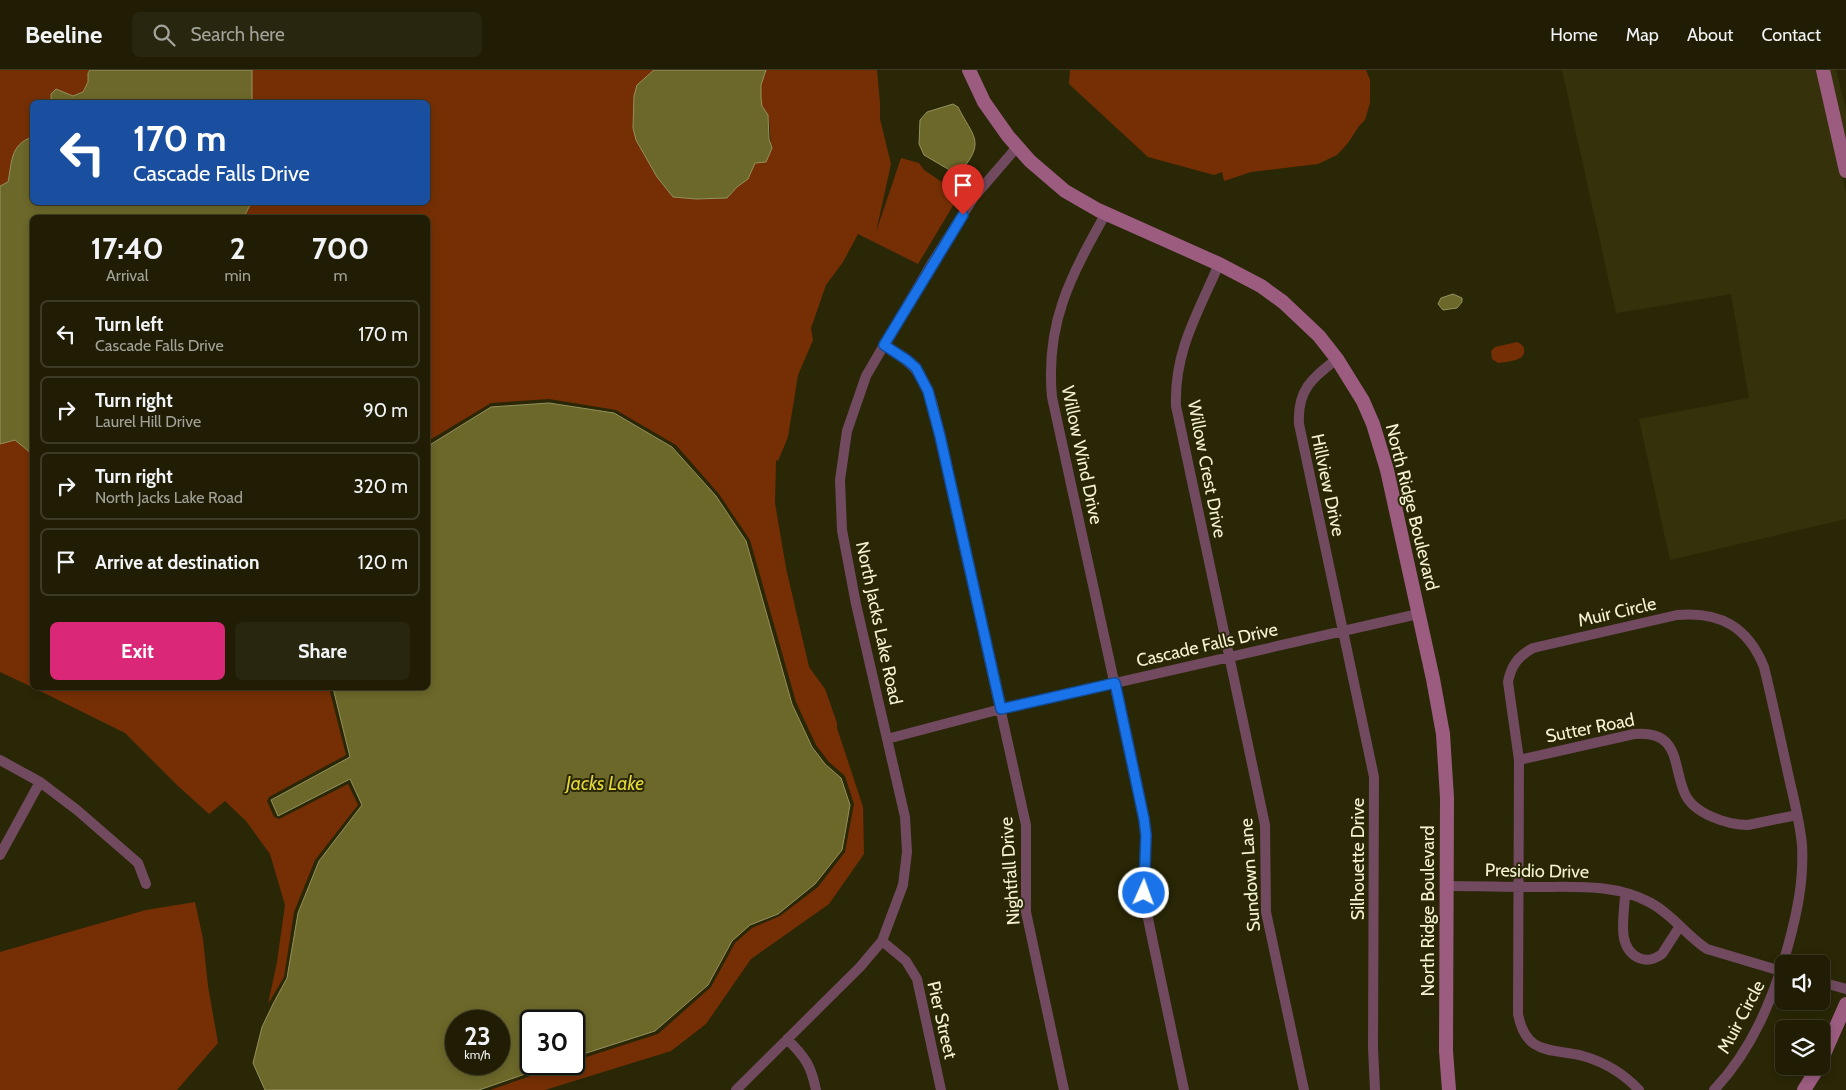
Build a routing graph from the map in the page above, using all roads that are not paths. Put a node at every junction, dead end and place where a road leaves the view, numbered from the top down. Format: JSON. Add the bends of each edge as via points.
{"nodes":[{"id":1,"x":969,"y":70,"type":"edge"},
{"id":2,"x":1823,"y":70,"type":"edge"},
{"id":3,"x":1017,"y":148,"type":"junction"},
{"id":4,"x":1846,"y":171,"type":"edge"},
{"id":5,"x":1106,"y":213,"type":"junction"},
{"id":6,"x":1219,"y":264,"type":"junction"},
{"id":7,"x":884,"y":345,"type":"junction"},
{"id":8,"x":1337,"y":359,"type":"junction"},
{"id":9,"x":1418,"y":614,"type":"junction"},
{"id":10,"x":1344,"y":631,"type":"junction"},
{"id":11,"x":1229,"y":657,"type":"junction"},
{"id":12,"x":1115,"y":683,"type":"junction"},
{"id":13,"x":1001,"y":709,"type":"junction"},
{"id":14,"x":887,"y":739,"type":"junction"},
{"id":15,"x":0,"y":760,"type":"edge"},
{"id":16,"x":1519,"y":760,"type":"junction"},
{"id":17,"x":40,"y":782,"type":"junction"},
{"id":18,"x":1797,"y":815,"type":"junction"},
{"id":19,"x":0,"y":855,"type":"edge"},
{"id":20,"x":146,"y":884,"type":"dead end"},
{"id":21,"x":1447,"y":886,"type":"junction"},
{"id":22,"x":1519,"y":887,"type":"junction"},
{"id":23,"x":1626,"y":892,"type":"junction"},
{"id":24,"x":1680,"y":926,"type":"junction"},
{"id":25,"x":882,"y":941,"type":"junction"},
{"id":26,"x":1786,"y":955,"type":"edge"},
{"id":27,"x":1775,"y":970,"type":"edge"},
{"id":28,"x":1830,"y":985,"type":"edge"},
{"id":29,"x":1846,"y":989,"type":"edge"},
{"id":30,"x":1775,"y":990,"type":"edge"},
{"id":31,"x":1846,"y":1004,"type":"edge"},
{"id":32,"x":788,"y":1039,"type":"junction"},
{"id":33,"x":1830,"y":1042,"type":"edge"},
{"id":34,"x":1813,"y":1075,"type":"edge"},
{"id":35,"x":736,"y":1090,"type":"edge"},
{"id":36,"x":816,"y":1090,"type":"edge"},
{"id":37,"x":942,"y":1090,"type":"edge"},
{"id":38,"x":1064,"y":1090,"type":"edge"},
{"id":39,"x":1184,"y":1090,"type":"edge"},
{"id":40,"x":1304,"y":1090,"type":"edge"},
{"id":41,"x":1375,"y":1090,"type":"edge"},
{"id":42,"x":1449,"y":1090,"type":"edge"},
{"id":43,"x":1639,"y":1090,"type":"edge"},
{"id":44,"x":1714,"y":1090,"type":"edge"},
{"id":45,"x":1804,"y":1090,"type":"edge"}],
"edges":[{"from":1,"to":3,"type":"street","name":"North Ridge Boulevard","via":[[993,116]]},
{"from":2,"to":4,"type":"street"},
{"from":3,"to":5,"type":"street","name":"North Ridge Boulevard","via":[[1065,191]]},
{"from":3,"to":7,"type":"street","name":"North Jacks Lake Road","via":[[974,197]]},
{"from":5,"to":6,"type":"street","name":"North Ridge Boulevard"},
{"from":5,"to":12,"type":"street","name":"Willow Wind Drive","via":[[1061,306],[1053,337],[1050,377]]},
{"from":6,"to":8,"type":"street","name":"North Ridge Boulevard","via":[[1261,286],[1283,302],[1319,336]]},
{"from":6,"to":11,"type":"street","name":"Willow Crest Drive","via":[[1185,341],[1177,375],[1176,398]]},
{"from":7,"to":13,"type":"street","name":"Nightfall Drive","via":[[916,368],[928,391]]},
{"from":7,"to":14,"type":"street","name":"North Jacks Lake Road","via":[[866,376],[847,431],[840,488],[846,554]]},
{"from":8,"to":9,"type":"street","name":"North Ridge Boulevard","via":[[1363,401],[1380,445]]},
{"from":8,"to":10,"type":"street","name":"Hillview Drive","via":[[1308,384],[1298,414]]},
{"from":9,"to":10,"type":"street","name":"Cascade Falls Drive"},
{"from":9,"to":21,"type":"street","name":"North Ridge Boulevard","via":[[1445,749]]},
{"from":10,"to":11,"type":"street","name":"Cascade Falls Drive"},
{"from":10,"to":41,"type":"street","name":"Silhouette Drive","via":[[1374,777],[1372,1048]]},
{"from":11,"to":12,"type":"street","name":"Cascade Falls Drive"},
{"from":11,"to":40,"type":"street","name":"Sundown Lane","via":[[1266,825],[1268,925]]},
{"from":12,"to":13,"type":"street","name":"Cascade Falls Drive"},
{"from":12,"to":39,"type":"street","name":"Willow Wind Drive","via":[[1144,819],[1146,909]]},
{"from":13,"to":14,"type":"street","name":"Cascade Falls Drive"},
{"from":13,"to":38,"type":"street","name":"Nightfall Drive","via":[[1026,825],[1028,925]]},
{"from":14,"to":25,"type":"street","name":"North Jacks Lake Road","via":[[905,816],[907,852],[903,885]]},
{"from":15,"to":17,"type":"street"},
{"from":16,"to":18,"type":"street","name":"Sutter Road","via":[[1634,734],[1650,734],[1672,750],[1685,794],[1703,813],[1740,825]]},
{"from":16,"to":18,"type":"street","name":"Muir Circle","via":[[1508,682],[1513,665],[1525,652],[1677,615],[1704,614],[1735,627],[1759,655]]},
{"from":16,"to":22,"type":"street","name":"Muir Circle"},
{"from":17,"to":19,"type":"street"},
{"from":17,"to":20,"type":"street","via":[[138,863]]},
{"from":18,"to":26,"type":"street","name":"Muir Circle","via":[[1802,844],[1801,888]]},
{"from":21,"to":22,"type":"street","name":"Presidio Drive"},
{"from":21,"to":42,"type":"street","name":"North Ridge Boulevard","via":[[1446,1051]]},
{"from":22,"to":23,"type":"street","name":"Presidio Drive","via":[[1599,888]]},
{"from":22,"to":43,"type":"street","name":"Muir Circle","via":[[1518,1014],[1524,1033],[1544,1050],[1584,1057],[1610,1068]]},
{"from":23,"to":24,"type":"street","name":"Presidio Drive","via":[[1653,904]]},
{"from":23,"to":24,"type":"street","via":[[1624,940],[1629,952],[1640,959],[1657,957]]},
{"from":24,"to":27,"type":"street","name":"Presidio Drive","via":[[1707,949]]},
{"from":25,"to":32,"type":"street","name":"North Jacks Lake Road"},
{"from":25,"to":37,"type":"street","name":"Pier Street","via":[[906,961],[916,979]]},
{"from":28,"to":29,"type":"street"},
{"from":30,"to":44,"type":"street","name":"Muir Circle","via":[[1749,1043]]},
{"from":31,"to":33,"type":"street"},
{"from":32,"to":35,"type":"street","name":"North Jacks Lake Road"},
{"from":32,"to":36,"type":"street","via":[[808,1063]]},
{"from":34,"to":45,"type":"street"}]}
